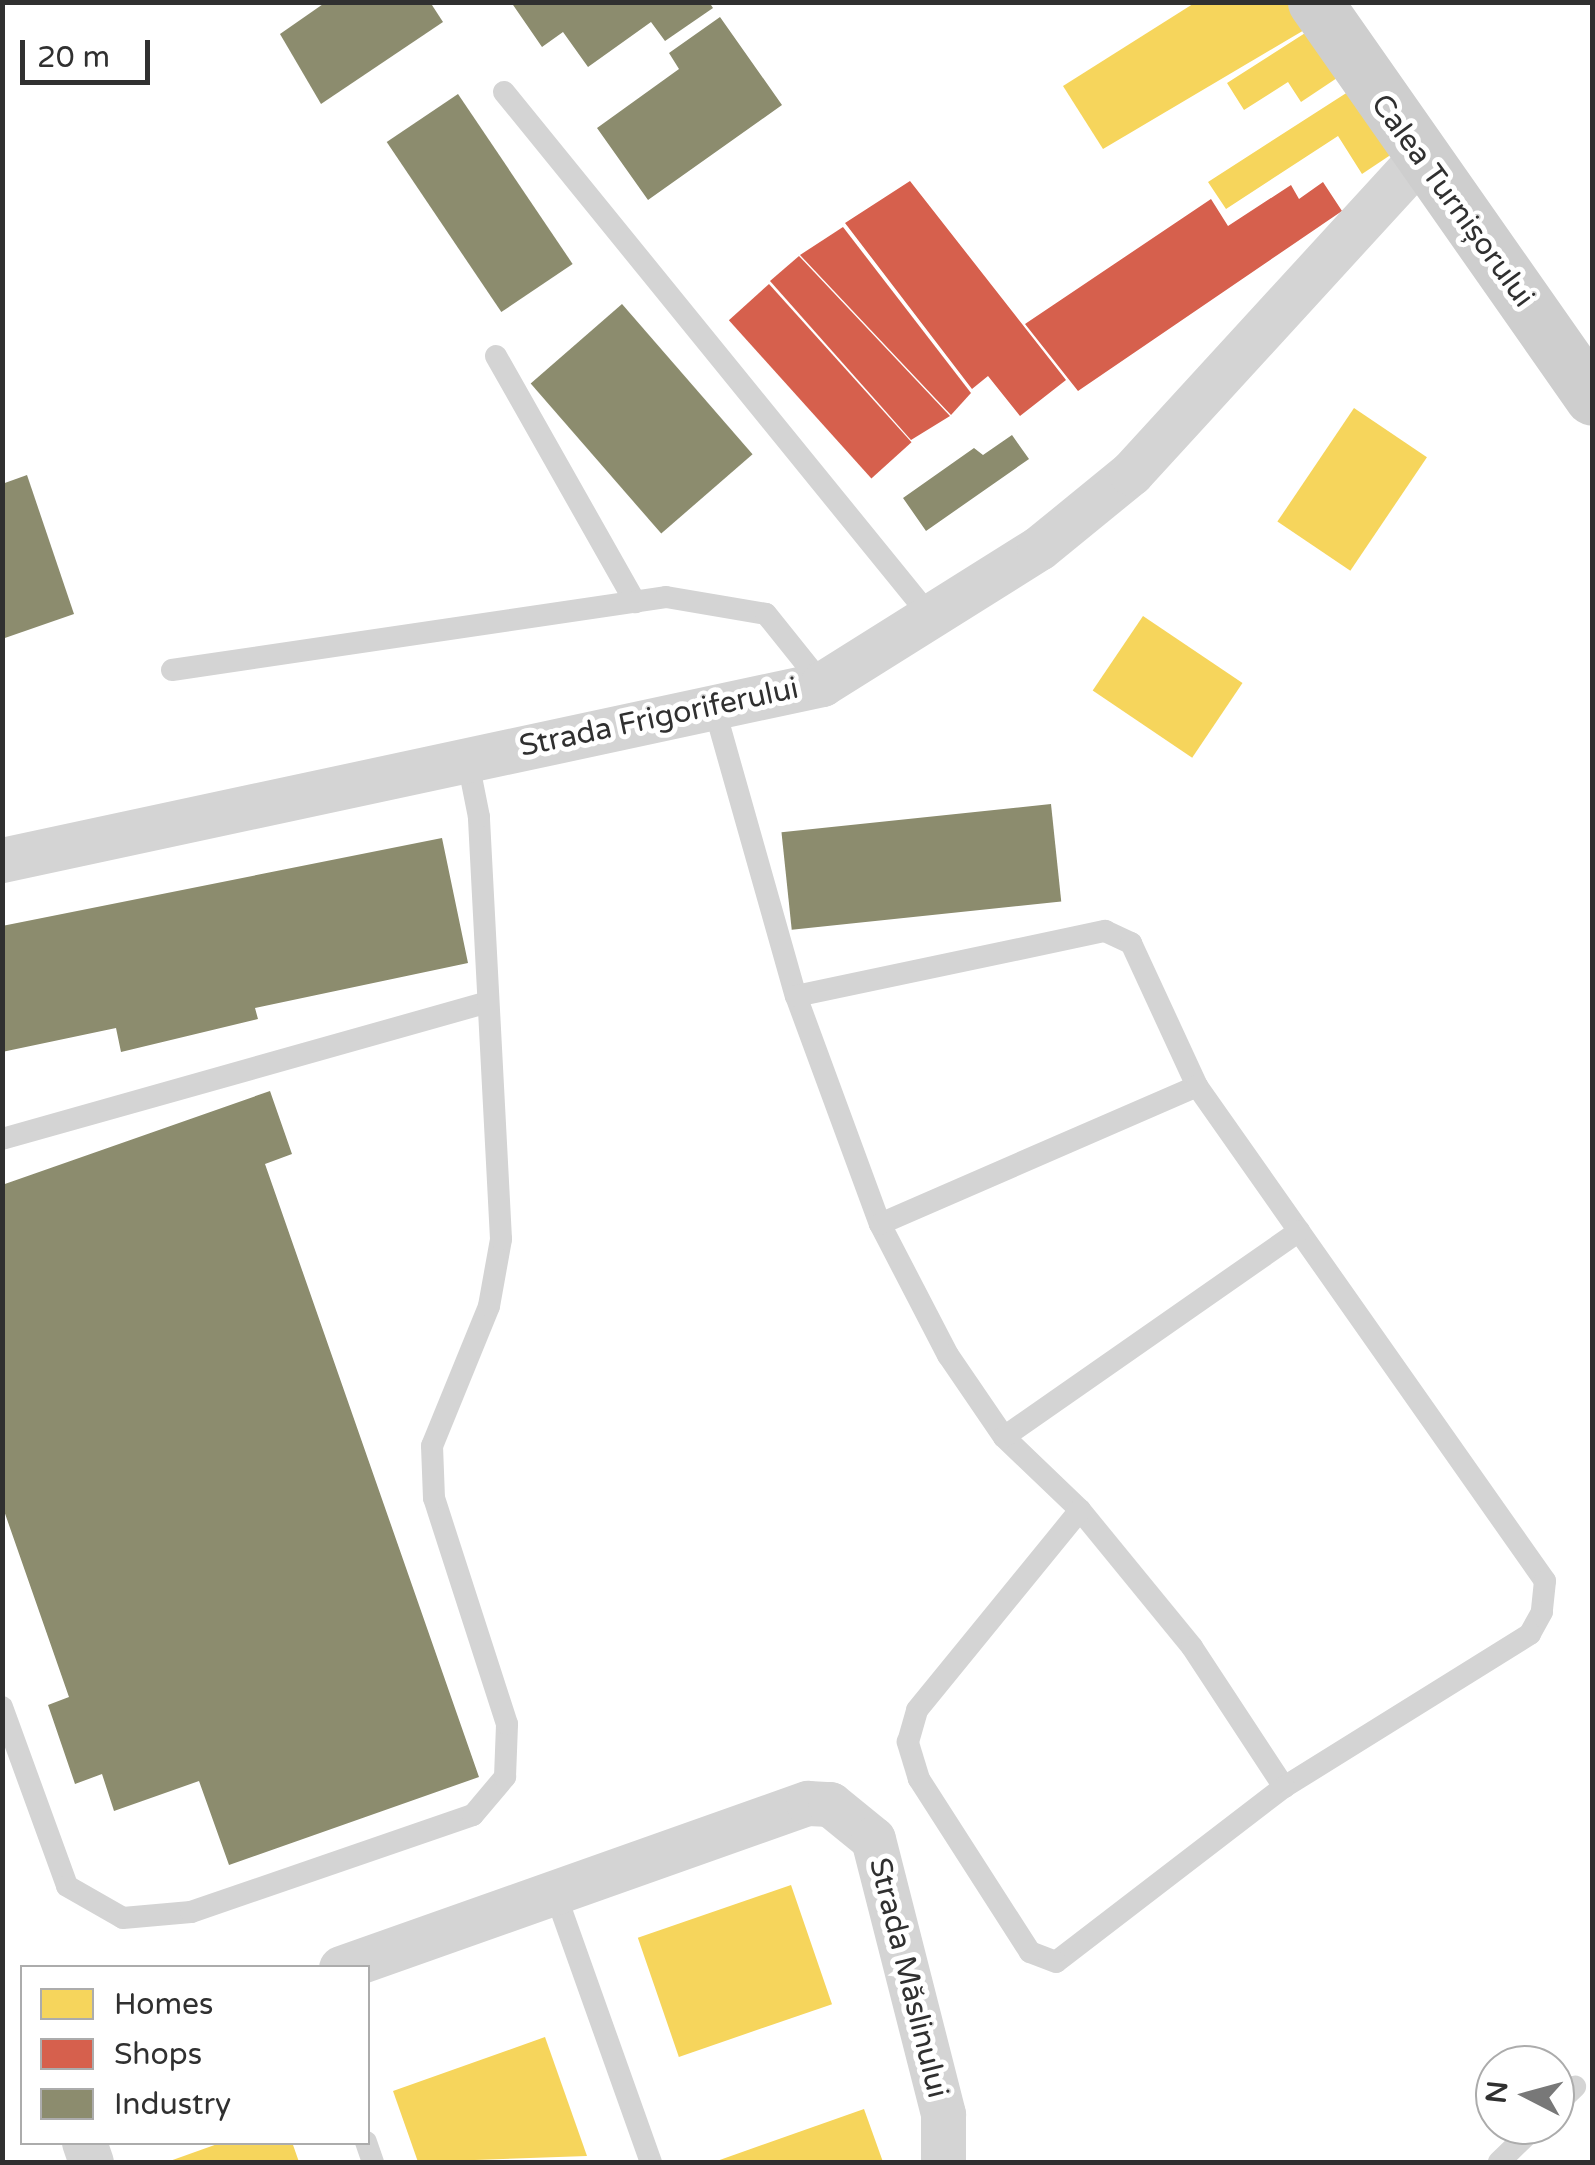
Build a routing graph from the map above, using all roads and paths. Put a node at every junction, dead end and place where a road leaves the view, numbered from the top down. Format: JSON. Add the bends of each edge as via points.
{"nodes":[{"id":1,"x":1315,"y":2,"type":"edge"},
{"id":2,"x":504,"y":92,"type":"dead end"},
{"id":3,"x":1421,"y":157,"type":"junction"},
{"id":4,"x":496,"y":356,"type":"dead end"},
{"id":5,"x":1592,"y":398,"type":"edge"},
{"id":6,"x":635,"y":602,"type":"junction"},
{"id":7,"x":926,"y":612,"type":"junction"},
{"id":8,"x":172,"y":670,"type":"dead end"},
{"id":9,"x":822,"y":684,"type":"junction"},
{"id":10,"x":714,"y":707,"type":"junction"},
{"id":11,"x":467,"y":758,"type":"junction"},
{"id":12,"x":2,"y":860,"type":"edge"},
{"id":13,"x":796,"y":996,"type":"junction"},
{"id":14,"x":485,"y":1003,"type":"junction"},
{"id":15,"x":1197,"y":1086,"type":"junction"},
{"id":16,"x":2,"y":1138,"type":"edge"},
{"id":17,"x":880,"y":1224,"type":"junction"},
{"id":18,"x":1299,"y":1230,"type":"junction"},
{"id":19,"x":1004,"y":1437,"type":"junction"},
{"id":20,"x":1080,"y":1510,"type":"junction"},
{"id":21,"x":2,"y":1708,"type":"edge"},
{"id":22,"x":1284,"y":1787,"type":"junction"},
{"id":23,"x":554,"y":1890,"type":"junction"},
{"id":24,"x":349,"y":1965,"type":"edge"},
{"id":25,"x":651,"y":2162,"type":"edge"},
{"id":26,"x":944,"y":2162,"type":"edge"}],
"edges":[{"from":1,"to":3,"type":"street","name":"Calea Turnișorului"},
{"from":2,"to":7,"type":"lane"},
{"from":3,"to":5,"type":"street","name":"Calea Turnișorului"},
{"from":3,"to":7,"type":"street","name":"Strada Frigoriferului","via":[[1131,473],[1039,548]]},
{"from":4,"to":6,"type":"lane"},
{"from":6,"to":8,"type":"lane"},
{"from":6,"to":9,"type":"lane","via":[[729,601],[766,614]]},
{"from":7,"to":9,"type":"street","name":"Strada Frigoriferului"},
{"from":9,"to":10,"type":"street","name":"Strada Frigoriferului"},
{"from":10,"to":11,"type":"street","name":"Strada Frigoriferului"},
{"from":10,"to":13,"type":"lane"},
{"from":11,"to":12,"type":"street","name":"Strada Frigoriferului"},
{"from":11,"to":14,"type":"lane","via":[[480,817]]},
{"from":13,"to":15,"type":"lane","via":[[1105,931],[1131,943]]},
{"from":13,"to":17,"type":"lane"},
{"from":14,"to":16,"type":"lane"},
{"from":14,"to":21,"type":"lane","via":[[501,1240],[488,1306],[432,1446],[434,1498],[507,1724],[505,1778],[492,1799],[472,1815],[191,1912],[124,1918],[67,1886]]},
{"from":15,"to":17,"type":"lane"},
{"from":15,"to":18,"type":"lane"},
{"from":17,"to":19,"type":"lane","via":[[948,1355]]},
{"from":18,"to":19,"type":"lane"},
{"from":18,"to":22,"type":"lane","via":[[1545,1582],[1530,1634]]},
{"from":19,"to":20,"type":"lane"},
{"from":20,"to":22,"type":"lane","via":[[1192,1647]]},
{"from":20,"to":22,"type":"lane","via":[[917,1710],[908,1742],[919,1778],[1030,1952],[1056,1962],[1089,1944]]},
{"from":23,"to":24,"type":"street","name":"Strada Măslinului"},
{"from":23,"to":25,"type":"lane"},
{"from":23,"to":26,"type":"street","name":"Strada Măslinului","via":[[808,1803],[854,1816],[878,1858],[944,2114]]}]}
